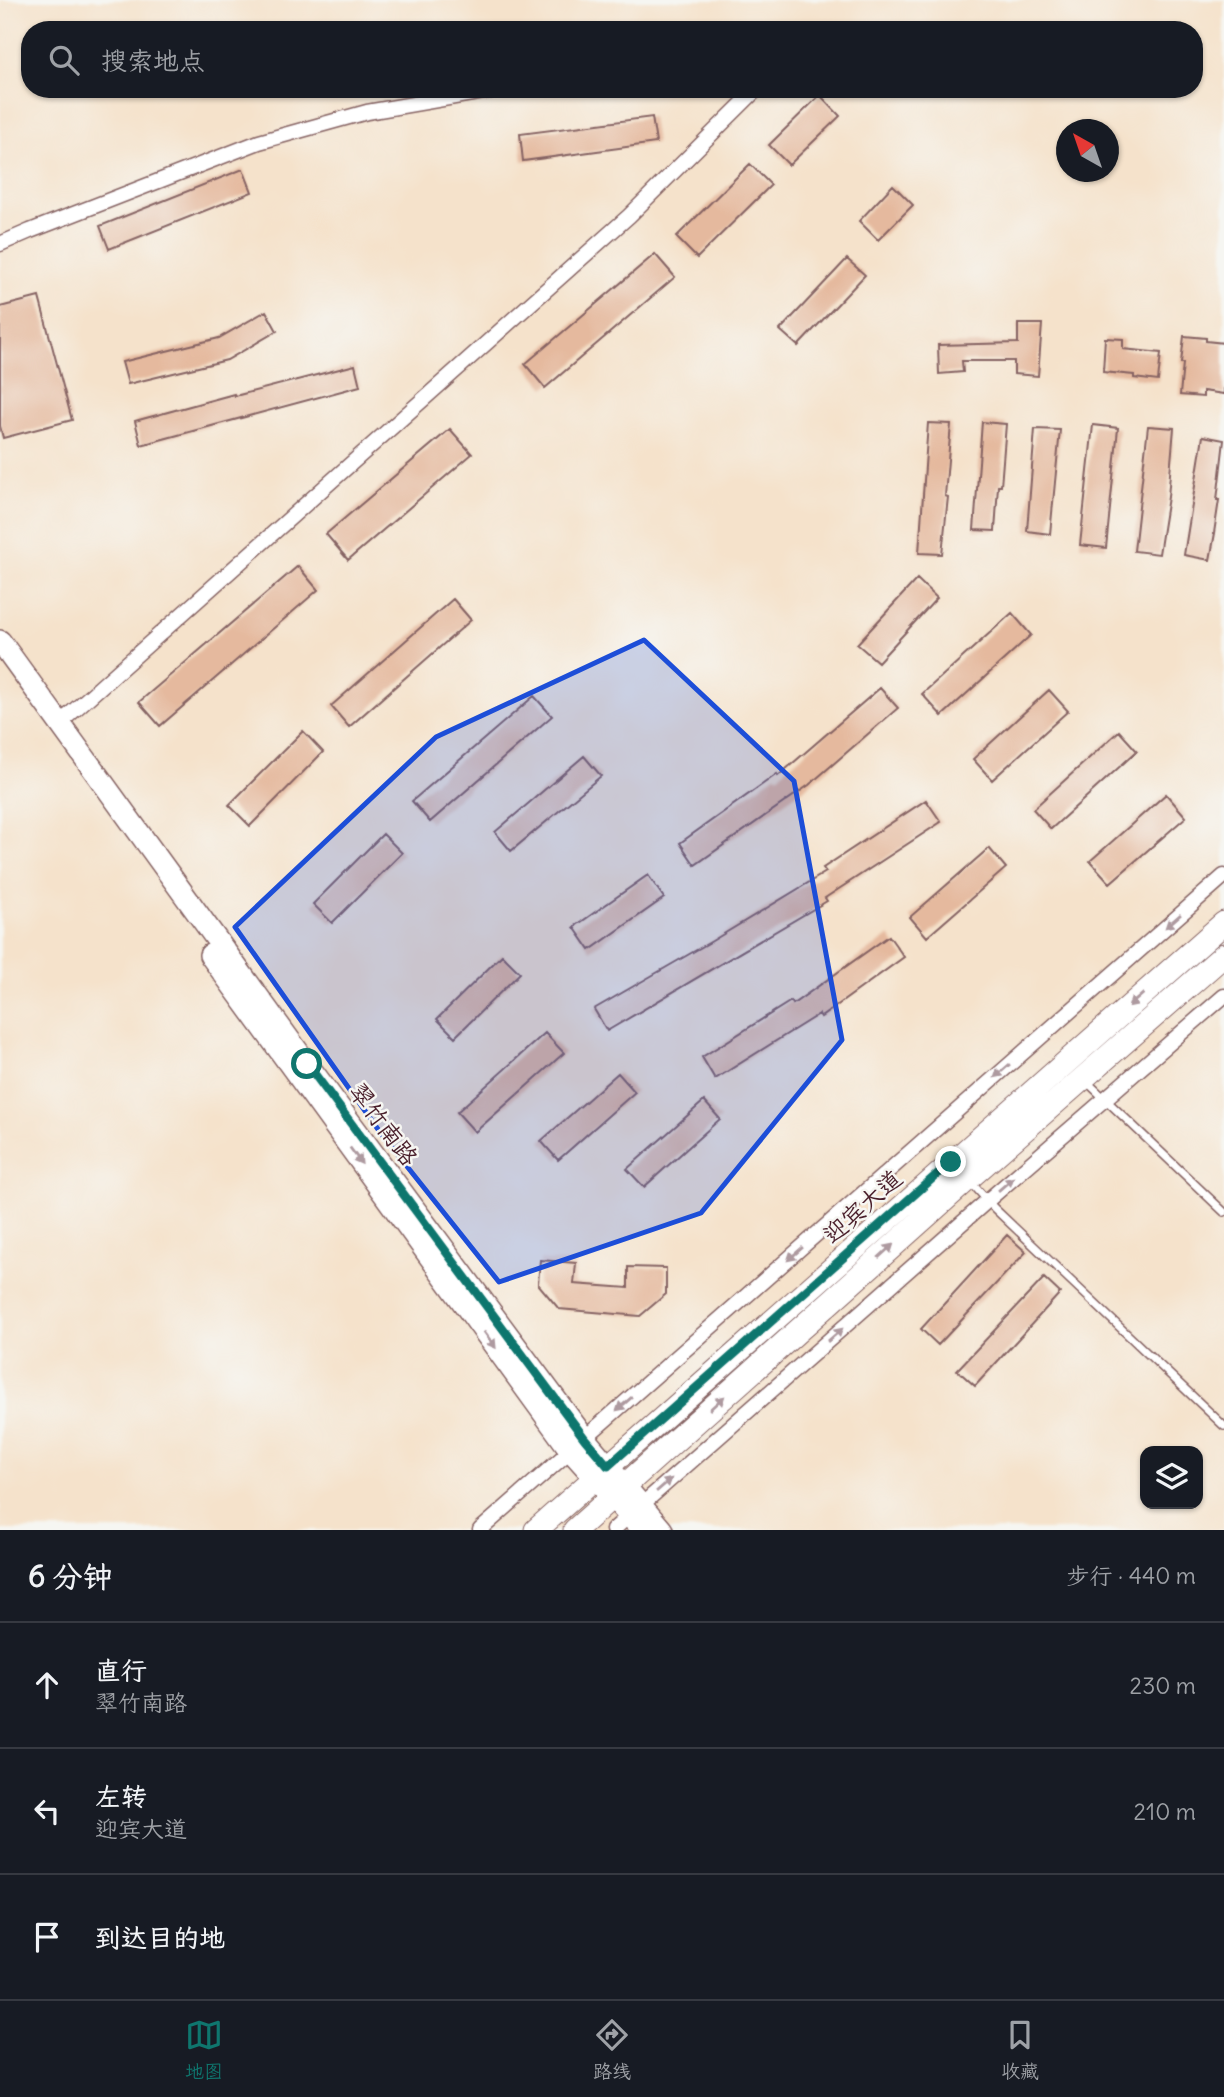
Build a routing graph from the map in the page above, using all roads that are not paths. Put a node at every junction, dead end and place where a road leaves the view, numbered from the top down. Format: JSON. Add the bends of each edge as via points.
{"nodes":[{"id":1,"x":451,"y":98,"type":"edge"},
{"id":2,"x":748,"y":98,"type":"edge"},
{"id":3,"x":0,"y":244,"type":"edge"},
{"id":4,"x":0,"y":641,"type":"edge"},
{"id":5,"x":0,"y":664,"type":"edge"},
{"id":6,"x":60,"y":723,"type":"junction"},
{"id":7,"x":1224,"y":876,"type":"edge"},
{"id":8,"x":1224,"y":923,"type":"edge"},
{"id":9,"x":1224,"y":955,"type":"edge"},
{"id":10,"x":1224,"y":996,"type":"edge"},
{"id":11,"x":1068,"y":1060,"type":"junction"},
{"id":12,"x":1083,"y":1078,"type":"junction"},
{"id":13,"x":1105,"y":1099,"type":"junction"},
{"id":14,"x":951,"y":1162,"type":"junction"},
{"id":15,"x":968,"y":1179,"type":"junction"},
{"id":16,"x":987,"y":1200,"type":"junction"},
{"id":17,"x":1224,"y":1212,"type":"edge"},
{"id":18,"x":1224,"y":1426,"type":"edge"},
{"id":19,"x":578,"y":1445,"type":"junction"},
{"id":20,"x":601,"y":1472,"type":"junction"},
{"id":21,"x":617,"y":1491,"type":"junction"},
{"id":22,"x":637,"y":1517,"type":"edge"},
{"id":23,"x":480,"y":1530,"type":"edge"},
{"id":24,"x":536,"y":1530,"type":"edge"},
{"id":25,"x":575,"y":1530,"type":"edge"},
{"id":26,"x":613,"y":1530,"type":"edge"},
{"id":27,"x":662,"y":1530,"type":"edge"}],
"edges":[{"from":1,"to":3,"type":"street","via":[[367,113],[258,142]]},
{"from":2,"to":6,"type":"street","via":[[629,216]]},
{"from":4,"to":6,"type":"main road","name":"翠竹南路"},
{"from":5,"to":19,"type":"main road","name":"翠竹南路","one_way":true,"via":[[283,1057]]},
{"from":6,"to":19,"type":"main road","name":"翠竹南路"},
{"from":7,"to":19,"type":"street","one_way":true},
{"from":8,"to":11,"type":"main road","name":"迎宾大道","one_way":true},
{"from":9,"to":12,"type":"main road","name":"迎宾大道"},
{"from":10,"to":13,"type":"street"},
{"from":11,"to":12,"type":"lane"},
{"from":11,"to":14,"type":"main road","name":"迎宾大道"},
{"from":12,"to":13,"type":"lane"},
{"from":12,"to":15,"type":"main road","name":"迎宾大道"},
{"from":16,"to":13,"type":"street","one_way":true},
{"from":13,"to":17,"type":"lane"},
{"from":14,"to":15,"type":"lane"},
{"from":14,"to":20,"type":"main road","name":"迎宾大道"},
{"from":15,"to":16,"type":"lane"},
{"from":21,"to":15,"type":"main road","name":"迎宾大道","one_way":true},
{"from":16,"to":18,"type":"lane"},
{"from":22,"to":16,"type":"street","one_way":true},
{"from":19,"to":20,"type":"main road","name":"翠竹南路"},
{"from":19,"to":23,"type":"street"},
{"from":20,"to":21,"type":"main road","name":"翠竹南路"},
{"from":20,"to":24,"type":"main road","name":"迎宾大道"},
{"from":21,"to":22,"type":"main road","name":"翠竹南路"},
{"from":21,"to":25,"type":"main road","name":"迎宾大道"},
{"from":22,"to":26,"type":"street"},
{"from":22,"to":27,"type":"main road","name":"翠竹南路"}]}
